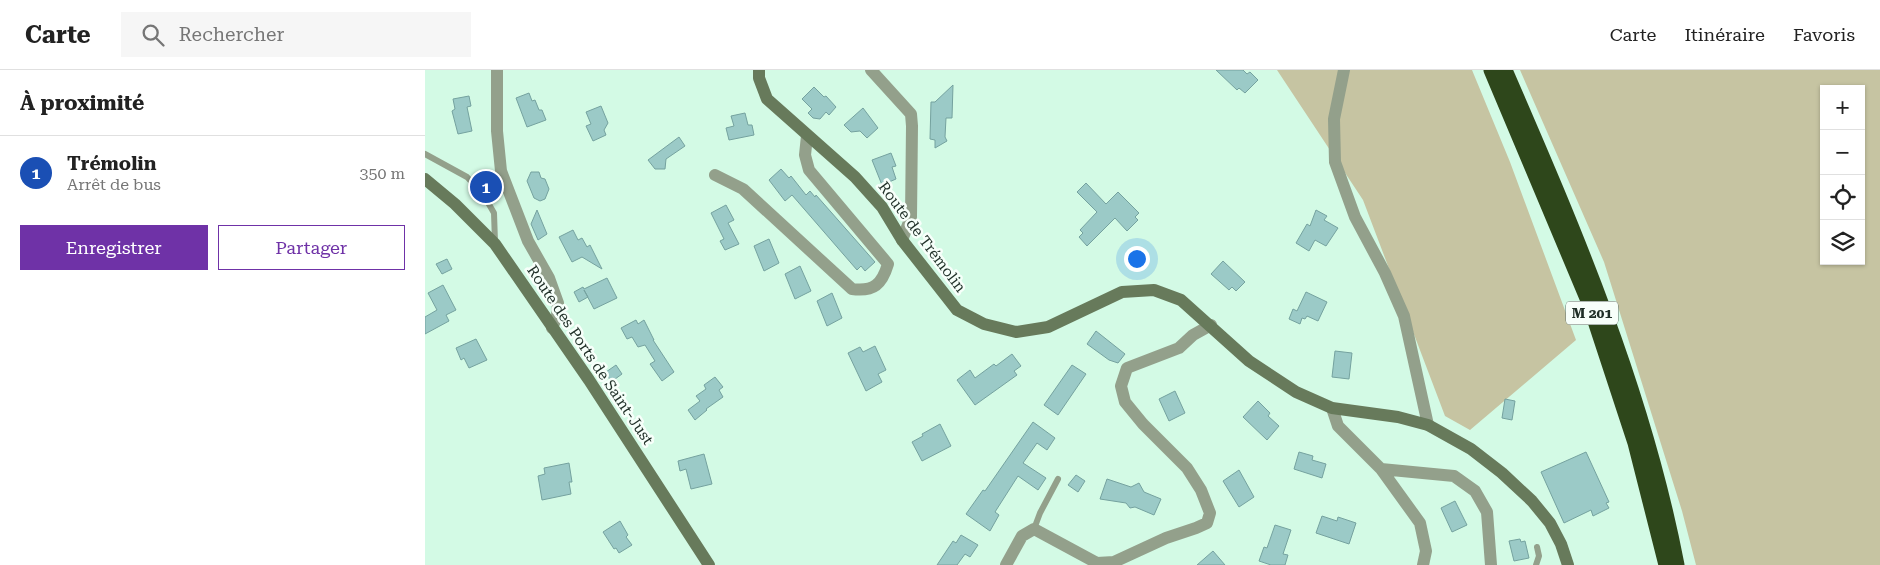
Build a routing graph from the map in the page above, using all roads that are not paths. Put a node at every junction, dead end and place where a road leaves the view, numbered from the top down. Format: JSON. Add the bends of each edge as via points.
{"nodes":[{"id":1,"x":497,"y":70,"type":"edge"},
{"id":2,"x":759,"y":70,"type":"edge"},
{"id":3,"x":871,"y":70,"type":"edge"},
{"id":4,"x":1344,"y":70,"type":"edge"},
{"id":5,"x":1491,"y":70,"type":"edge"},
{"id":6,"x":1505,"y":70,"type":"edge"},
{"id":7,"x":807,"y":136,"type":"junction"},
{"id":8,"x":425,"y":154,"type":"edge"},
{"id":9,"x":715,"y":176,"type":"dead end"},
{"id":10,"x":425,"y":179,"type":"edge"},
{"id":11,"x":902,"y":240,"type":"junction"},
{"id":12,"x":495,"y":244,"type":"junction"},
{"id":13,"x":1211,"y":326,"type":"junction"},
{"id":14,"x":553,"y":328,"type":"junction"},
{"id":15,"x":1332,"y":408,"type":"junction"},
{"id":16,"x":1428,"y":425,"type":"junction"},
{"id":17,"x":1381,"y":469,"type":"junction"},
{"id":18,"x":1058,"y":479,"type":"dead end"},
{"id":19,"x":1034,"y":529,"type":"junction"},
{"id":20,"x":1537,"y":547,"type":"dead end"},
{"id":21,"x":709,"y":565,"type":"edge"},
{"id":22,"x":1006,"y":565,"type":"edge"},
{"id":23,"x":1423,"y":565,"type":"edge"},
{"id":24,"x":1491,"y":565,"type":"edge"},
{"id":25,"x":1536,"y":565,"type":"edge"},
{"id":26,"x":1568,"y":565,"type":"edge"},
{"id":27,"x":1666,"y":565,"type":"edge"},
{"id":28,"x":1677,"y":565,"type":"edge"}],
"edges":[{"from":1,"to":14,"type":"street","via":[[501,171],[528,241],[549,278],[558,303]]},
{"from":2,"to":7,"type":"street","name":"Route de Trémolin","via":[[767,100]]},
{"from":3,"to":11,"type":"street","via":[[911,114],[911,217]]},
{"from":4,"to":16,"type":"street","via":[[1334,119],[1335,162],[1355,217],[1385,273],[1403,316]]},
{"from":5,"to":27,"type":"highway","number":"M 201","via":[[1589,303],[1635,443]]},
{"from":6,"to":28,"type":"highway","number":"M 201","via":[[1557,190],[1631,383],[1660,487]]},
{"from":7,"to":9,"type":"street","via":[[805,155],[809,170],[889,264],[884,278],[873,288],[852,289],[743,189]]},
{"from":7,"to":11,"type":"street","name":"Route de Trémolin","via":[[855,177],[882,207]]},
{"from":8,"to":12,"type":"lane","via":[[467,177],[483,194],[494,213]]},
{"from":10,"to":12,"type":"street","name":"Route des Ports de Saint-Just"},
{"from":11,"to":13,"type":"street","name":"Route de Trémolin","via":[[957,310],[984,324],[1016,332],[1048,327],[1122,292],[1154,290],[1181,300]]},
{"from":12,"to":14,"type":"street","name":"Route des Ports de Saint-Just"},
{"from":13,"to":15,"type":"street","name":"Route de Trémolin","via":[[1249,361],[1296,392]]},
{"from":13,"to":19,"type":"street","via":[[1193,335],[1179,348],[1127,368],[1121,386],[1125,402],[1187,468],[1201,490],[1210,514],[1207,523],[1114,562],[1097,562]]},
{"from":14,"to":21,"type":"street","name":"Route des Ports de Saint-Just"},
{"from":15,"to":16,"type":"street","name":"Route de Trémolin","via":[[1398,416]]},
{"from":15,"to":17,"type":"street","via":[[1338,426]]},
{"from":16,"to":26,"type":"street","name":"Route de Trémolin","via":[[1471,449],[1532,501],[1550,523]]},
{"from":17,"to":23,"type":"street","via":[[1420,523],[1426,551]]},
{"from":17,"to":24,"type":"street","via":[[1454,476],[1475,491],[1487,512]]},
{"from":18,"to":19,"type":"lane"},
{"from":19,"to":22,"type":"street","via":[[1022,536]]},
{"from":20,"to":25,"type":"lane"}]}
